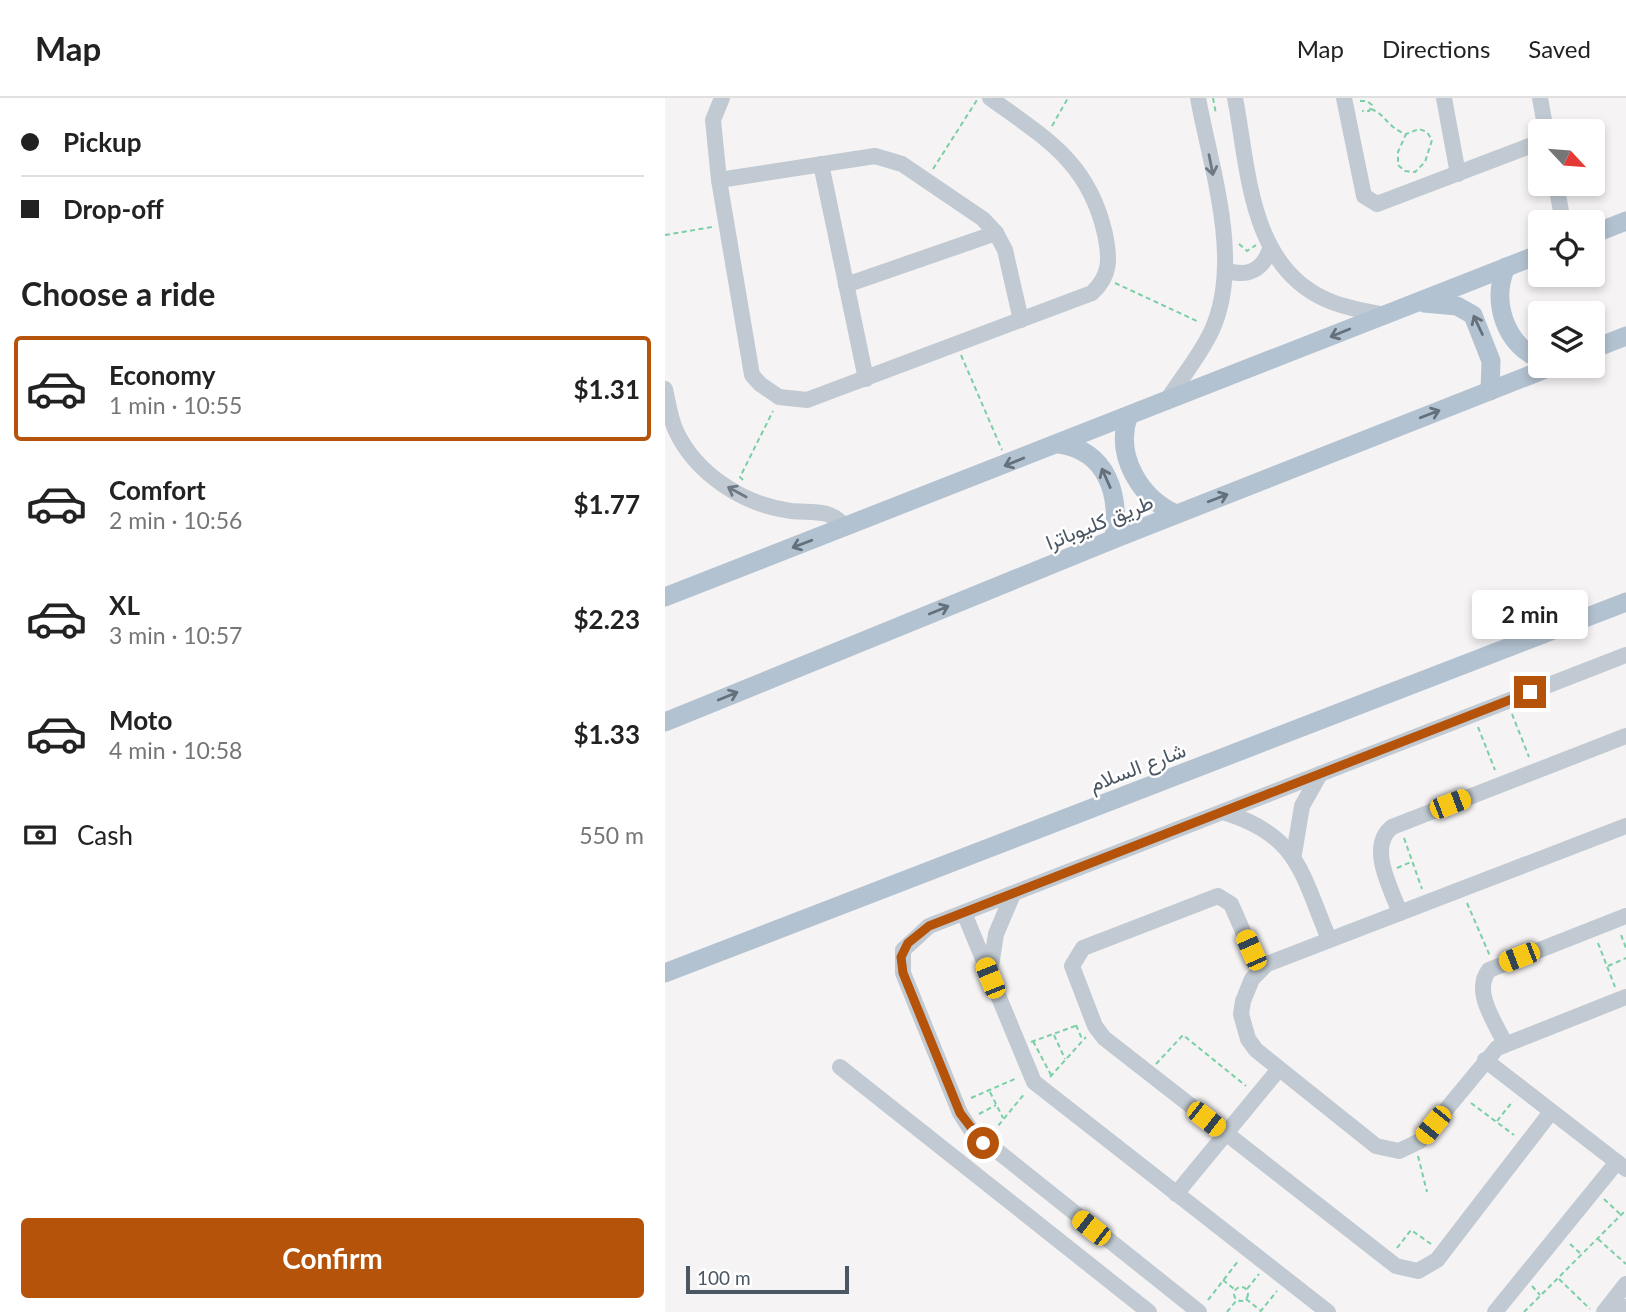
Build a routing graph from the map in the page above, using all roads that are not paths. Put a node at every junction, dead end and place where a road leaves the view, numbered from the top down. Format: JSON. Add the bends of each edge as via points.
{"nodes":[{"id":1,"x":722,"y":98,"type":"edge"},
{"id":2,"x":1198,"y":98,"type":"edge"},
{"id":3,"x":1235,"y":98,"type":"edge"},
{"id":4,"x":1245,"y":98,"type":"edge"},
{"id":5,"x":1343,"y":98,"type":"edge"},
{"id":6,"x":1444,"y":98,"type":"edge"},
{"id":7,"x":1540,"y":98,"type":"edge"},
{"id":8,"x":999,"y":100,"type":"edge"},
{"id":9,"x":1544,"y":119,"type":"edge"},
{"id":10,"x":1240,"y":125,"type":"junction"},
{"id":11,"x":1528,"y":147,"type":"edge"},
{"id":12,"x":821,"y":164,"type":"junction"},
{"id":13,"x":1458,"y":174,"type":"junction"},
{"id":14,"x":719,"y":180,"type":"junction"},
{"id":15,"x":1626,"y":221,"type":"edge"},
{"id":16,"x":1605,"y":229,"type":"edge"},
{"id":17,"x":996,"y":233,"type":"junction"},
{"id":18,"x":1263,"y":245,"type":"junction"},
{"id":19,"x":1528,"y":259,"type":"edge"},
{"id":20,"x":1506,"y":267,"type":"junction"},
{"id":21,"x":1226,"y":270,"type":"junction"},
{"id":22,"x":846,"y":285,"type":"junction"},
{"id":23,"x":1418,"y":302,"type":"junction"},
{"id":24,"x":1385,"y":315,"type":"junction"},
{"id":25,"x":1021,"y":320,"type":"junction"},
{"id":26,"x":1626,"y":336,"type":"edge"},
{"id":27,"x":1605,"y":344,"type":"edge"},
{"id":28,"x":1528,"y":352,"type":"edge"},
{"id":29,"x":1528,"y":376,"type":"edge"},
{"id":30,"x":866,"y":379,"type":"junction"},
{"id":31,"x":665,"y":389,"type":"edge"},
{"id":32,"x":1489,"y":391,"type":"junction"},
{"id":33,"x":1166,"y":402,"type":"junction"},
{"id":34,"x":1128,"y":417,"type":"junction"},
{"id":35,"x":670,"y":436,"type":"edge"},
{"id":36,"x":1059,"y":444,"type":"junction"},
{"id":37,"x":1176,"y":514,"type":"junction"},
{"id":38,"x":845,"y":527,"type":"junction"},
{"id":39,"x":1114,"y":539,"type":"junction"},
{"id":40,"x":665,"y":597,"type":"edge"},
{"id":41,"x":1626,"y":602,"type":"edge"},
{"id":42,"x":1626,"y":655,"type":"edge"},
{"id":43,"x":665,"y":722,"type":"edge"},
{"id":44,"x":1626,"y":736,"type":"edge"},
{"id":45,"x":1320,"y":774,"type":"junction"},
{"id":46,"x":1223,"y":812,"type":"junction"},
{"id":47,"x":1626,"y":826,"type":"edge"},
{"id":48,"x":1294,"y":854,"type":"junction"},
{"id":49,"x":1013,"y":894,"type":"junction"},
{"id":50,"x":964,"y":913,"type":"junction"},
{"id":51,"x":1400,"y":914,"type":"junction"},
{"id":52,"x":1621,"y":918,"type":"edge"},
{"id":53,"x":1328,"y":939,"type":"junction"},
{"id":54,"x":1259,"y":970,"type":"junction"},
{"id":55,"x":665,"y":974,"type":"edge"},
{"id":56,"x":990,"y":978,"type":"junction"},
{"id":57,"x":1623,"y":998,"type":"edge"},
{"id":58,"x":1505,"y":1044,"type":"junction"},
{"id":59,"x":1485,"y":1060,"type":"junction"},
{"id":60,"x":840,"y":1067,"type":"dead end"},
{"id":61,"x":1279,"y":1069,"type":"junction"},
{"id":62,"x":1551,"y":1112,"type":"junction"},
{"id":63,"x":1226,"y":1134,"type":"junction"},
{"id":64,"x":1621,"y":1166,"type":"edge"},
{"id":65,"x":1176,"y":1195,"type":"junction"},
{"id":66,"x":1626,"y":1284,"type":"edge"},
{"id":67,"x":1203,"y":1307,"type":"edge"},
{"id":68,"x":1626,"y":1307,"type":"edge"},
{"id":69,"x":1149,"y":1312,"type":"edge"},
{"id":70,"x":1328,"y":1312,"type":"edge"},
{"id":71,"x":1495,"y":1312,"type":"edge"},
{"id":72,"x":1604,"y":1312,"type":"edge"},
{"id":73,"x":1622,"y":1312,"type":"edge"}],
"edges":[{"from":1,"to":14,"type":"street","via":[[713,120]]},
{"from":2,"to":21,"type":"street","one_way":true,"via":[[1225,240]]},
{"from":3,"to":10,"type":"street"},
{"from":4,"to":10,"type":"street"},
{"from":5,"to":13,"type":"street","via":[[1367,200],[1383,204]]},
{"from":6,"to":13,"type":"street"},
{"from":7,"to":9,"type":"street"},
{"from":8,"to":25,"type":"street","via":[[1077,169],[1098,203],[1110,258],[1105,278],[1092,293]]},
{"from":10,"to":18,"type":"street"},
{"from":11,"to":13,"type":"street"},
{"from":12,"to":14,"type":"street"},
{"from":12,"to":17,"type":"street","via":[[875,156],[902,164],[983,219]]},
{"from":12,"to":22,"type":"street"},
{"from":14,"to":30,"type":"street","via":[[752,375],[779,397],[807,400]]},
{"from":15,"to":16,"type":"main road"},
{"from":17,"to":22,"type":"street"},
{"from":17,"to":25,"type":"street","via":[[1005,250]]},
{"from":18,"to":21,"type":"street","via":[[1261,266],[1253,271]]},
{"from":18,"to":24,"type":"street","via":[[1304,287],[1327,300]]},
{"from":19,"to":20,"type":"main road"},
{"from":20,"to":23,"type":"main road"},
{"from":20,"to":28,"type":"main road","via":[[1499,303],[1509,332]]},
{"from":21,"to":33,"type":"street","via":[[1213,329]]},
{"from":22,"to":30,"type":"street"},
{"from":23,"to":24,"type":"main road"},
{"from":32,"to":23,"type":"main road","one_way":true,"via":[[1491,361],[1473,315],[1457,306]]},
{"from":24,"to":33,"type":"main road","one_way":true},
{"from":25,"to":30,"type":"street"},
{"from":26,"to":27,"type":"main road"},
{"from":29,"to":32,"type":"main road","name":"طريق كليوباترا"},
{"from":31,"to":35,"type":"street"},
{"from":37,"to":32,"type":"main road","name":"طريق كليوباترا","one_way":true},
{"from":33,"to":34,"type":"main road"},
{"from":34,"to":36,"type":"main road"},
{"from":34,"to":37,"type":"main road","via":[[1123,437],[1138,482],[1154,502]]},
{"from":35,"to":38,"type":"street","via":[[736,493],[776,508],[830,514]]},
{"from":36,"to":38,"type":"main road","one_way":true},
{"from":39,"to":36,"type":"main road","one_way":true,"via":[[1114,501],[1104,471],[1080,449]]},
{"from":37,"to":39,"type":"main road","name":"طريق كليوباترا"},
{"from":38,"to":40,"type":"main road","one_way":true},
{"from":43,"to":39,"type":"main road","name":"طريق كليوباترا","one_way":true},
{"from":41,"to":55,"type":"main road","name":"شارع السلام"},
{"from":42,"to":45,"type":"street"},
{"from":44,"to":51,"type":"street","via":[[1387,831],[1380,843]]},
{"from":45,"to":46,"type":"street"},
{"from":45,"to":48,"type":"street","via":[[1302,806]]},
{"from":46,"to":48,"type":"street","via":[[1266,831]]},
{"from":46,"to":49,"type":"street"},
{"from":47,"to":51,"type":"street"},
{"from":48,"to":53,"type":"street"},
{"from":49,"to":50,"type":"street"},
{"from":49,"to":56,"type":"street","via":[[996,934]]},
{"from":50,"to":56,"type":"street"},
{"from":50,"to":67,"type":"street","via":[[922,931],[901,957],[903,973],[965,1122],[983,1143]]},
{"from":51,"to":53,"type":"street"},
{"from":52,"to":58,"type":"street","via":[[1495,966],[1484,976],[1482,993]]},
{"from":53,"to":54,"type":"street"},
{"from":54,"to":61,"type":"street","via":[[1246,990],[1243,1027],[1256,1050]]},
{"from":54,"to":63,"type":"street","via":[[1231,904],[1223,897],[1212,897],[1089,945],[1078,953],[1073,973],[1094,1023],[1109,1043]]},
{"from":56,"to":65,"type":"street","via":[[1025,1044],[1034,1081]]},
{"from":57,"to":58,"type":"street"},
{"from":58,"to":59,"type":"street"},
{"from":59,"to":61,"type":"street","via":[[1415,1145],[1399,1151],[1375,1146]]},
{"from":59,"to":62,"type":"street"},
{"from":60,"to":69,"type":"street"},
{"from":61,"to":63,"type":"street"},
{"from":62,"to":63,"type":"street","via":[[1442,1254],[1418,1271],[1406,1271],[1387,1261]]},
{"from":62,"to":64,"type":"street"},
{"from":63,"to":65,"type":"street"},
{"from":64,"to":71,"type":"street","via":[[1594,1190]]},
{"from":65,"to":70,"type":"street"},
{"from":66,"to":72,"type":"street"},
{"from":68,"to":73,"type":"street"}]}
